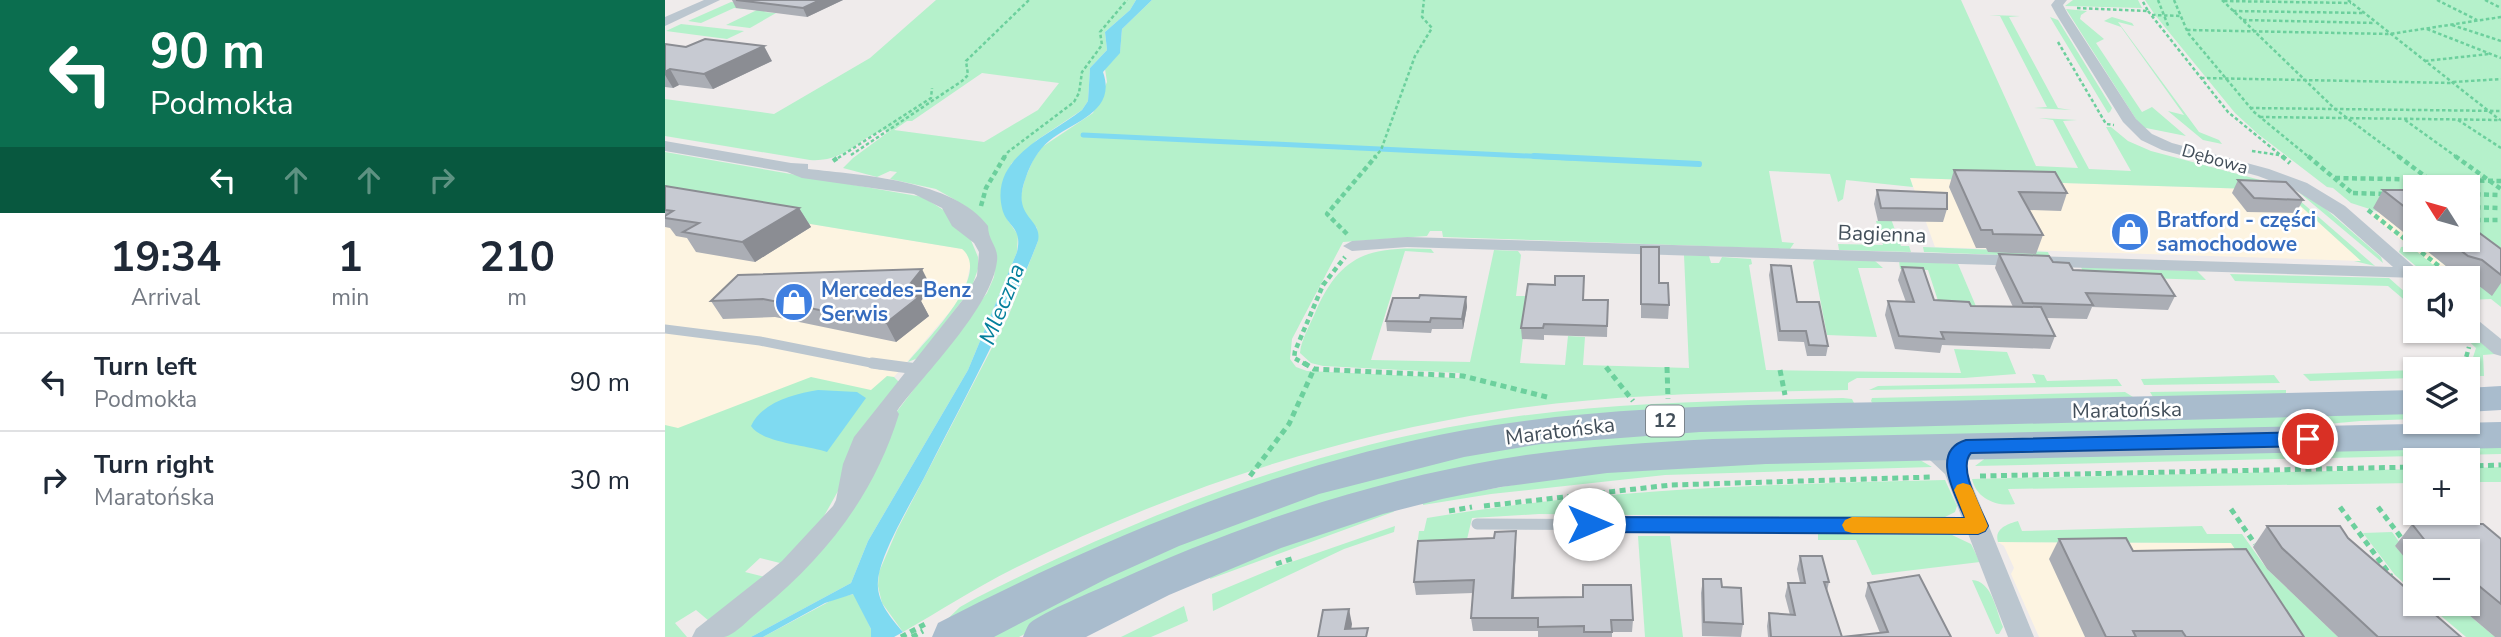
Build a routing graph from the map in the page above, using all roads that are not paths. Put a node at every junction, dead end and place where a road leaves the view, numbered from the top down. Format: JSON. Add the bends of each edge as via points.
{"nodes":[{"id":1,"x":714,"y":0,"type":"edge"},
{"id":2,"x":2061,"y":0,"type":"edge"},
{"id":3,"x":665,"y":22,"type":"edge"},
{"id":4,"x":665,"y":146,"type":"edge"},
{"id":5,"x":1352,"y":246,"type":"road end"},
{"id":6,"x":2403,"y":266,"type":"edge"},
{"id":7,"x":2403,"y":275,"type":"edge"},
{"id":8,"x":665,"y":329,"type":"edge"},
{"id":9,"x":2480,"y":332,"type":"edge"},
{"id":10,"x":2501,"y":349,"type":"edge"},
{"id":11,"x":917,"y":369,"type":"junction"},
{"id":12,"x":2501,"y":398,"type":"edge"},
{"id":13,"x":2480,"y":399,"type":"edge"},
{"id":14,"x":2403,"y":402,"type":"edge"},
{"id":15,"x":2501,"y":435,"type":"edge"},
{"id":16,"x":1960,"y":464,"type":"junction"},
{"id":17,"x":1478,"y":524,"type":"dead end"},
{"id":18,"x":1978,"y":526,"type":"junction"},
{"id":19,"x":941,"y":629,"type":"edge"},
{"id":20,"x":705,"y":637,"type":"edge"},
{"id":21,"x":1045,"y":637,"type":"edge"},
{"id":22,"x":2021,"y":637,"type":"edge"}],
"edges":[{"from":1,"to":3,"type":"street"},
{"from":2,"to":6,"type":"street","name":"Dębowa","via":[[2057,5],[2062,15],[2140,134],[2293,183],[2319,196]]},
{"from":4,"to":11,"type":"street","via":[[823,177],[919,190],[949,205],[961,226],[976,227],[989,259],[986,277],[967,310]]},
{"from":5,"to":7,"type":"street","name":"Bagienna","via":[[1408,242]]},
{"from":8,"to":11,"type":"lane"},
{"from":9,"to":10,"type":"street"},
{"from":11,"to":20,"type":"street","via":[[889,406],[873,462],[812,546],[757,598]]},
{"from":12,"to":13,"type":"main road"},
{"from":14,"to":19,"type":"main road","name":"Maratońska","number":"12","via":[[1700,419],[1529,433],[1395,458],[1258,499]]},
{"from":15,"to":16,"type":"main road","name":"Maratońska","number":"12"},
{"from":16,"to":18,"type":"street"},
{"from":16,"to":21,"type":"main road","name":"Maratońska","number":"12","via":[[1926,447],[1706,453],[1501,473],[1315,520],[1156,583]]},
{"from":17,"to":18,"type":"lane"},
{"from":18,"to":22,"type":"street"}]}
